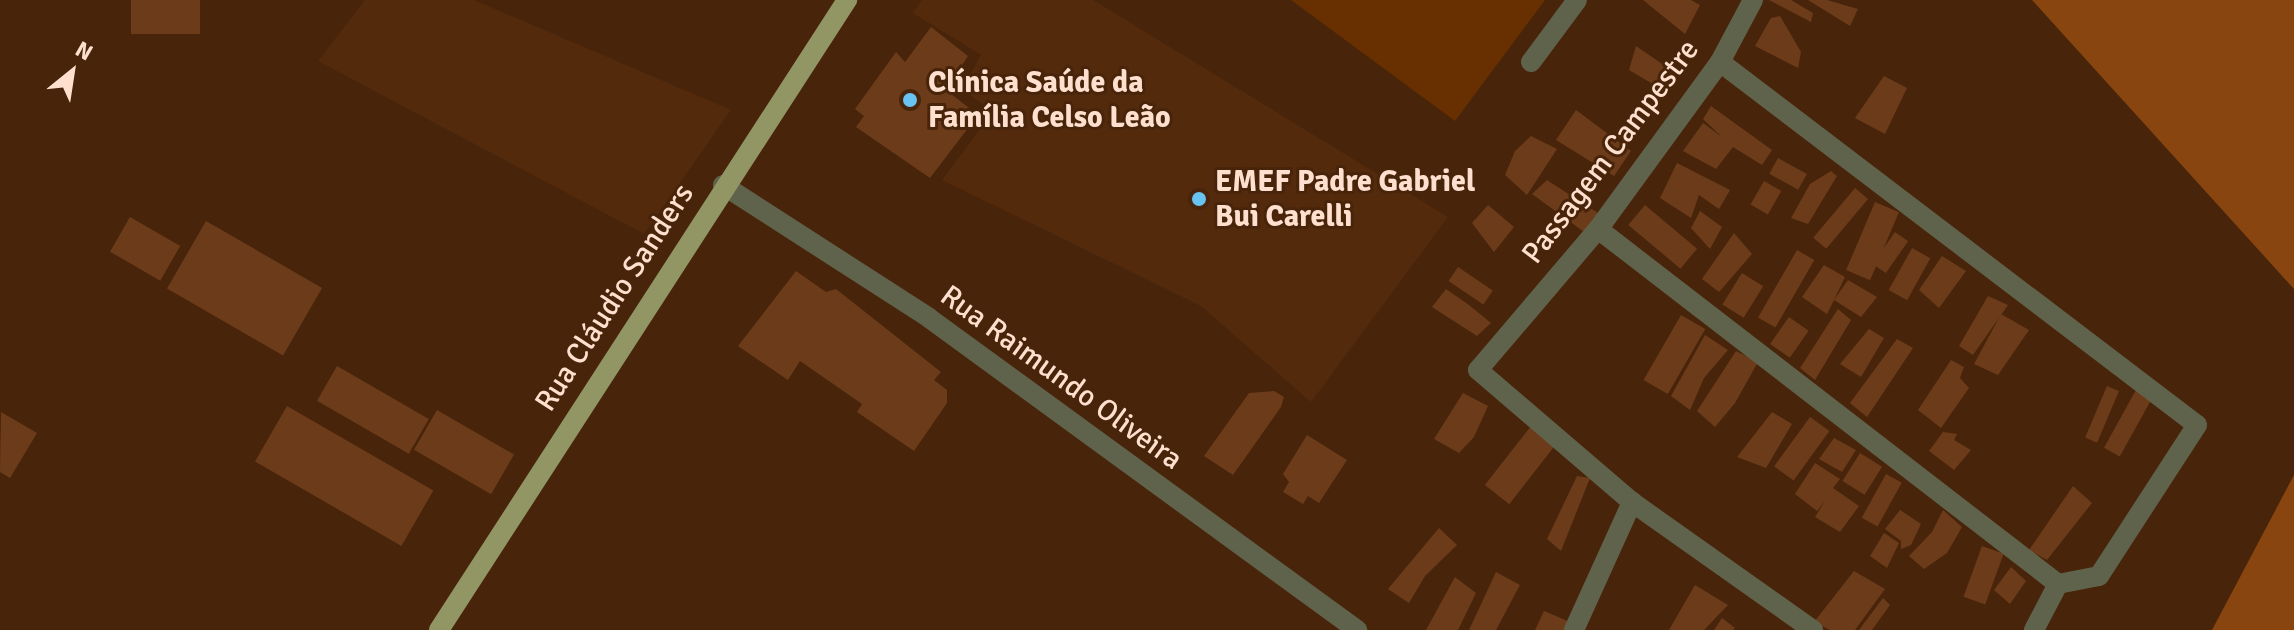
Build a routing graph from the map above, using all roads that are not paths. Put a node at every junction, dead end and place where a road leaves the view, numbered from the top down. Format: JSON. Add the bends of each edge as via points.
{"nodes":[{"id":1,"x":847,"y":0,"type":"edge"},
{"id":2,"x":1577,"y":0,"type":"edge"},
{"id":3,"x":1753,"y":0,"type":"edge"},
{"id":4,"x":1531,"y":62,"type":"dead end"},
{"id":5,"x":1720,"y":62,"type":"junction"},
{"id":6,"x":723,"y":185,"type":"junction"},
{"id":7,"x":1598,"y":229,"type":"junction"},
{"id":8,"x":1632,"y":502,"type":"junction"},
{"id":9,"x":2058,"y":584,"type":"junction"},
{"id":10,"x":439,"y":630,"type":"edge"},
{"id":11,"x":1357,"y":630,"type":"edge"},
{"id":12,"x":1574,"y":630,"type":"edge"},
{"id":13,"x":1813,"y":630,"type":"edge"},
{"id":14,"x":2034,"y":630,"type":"edge"}],
"edges":[{"from":1,"to":6,"type":"main road","name":"Rua Cláudio Sanders"},
{"from":2,"to":4,"type":"street"},
{"from":3,"to":5,"type":"street","name":"Passagem Campestre"},
{"from":5,"to":7,"type":"street","name":"Passagem Campestre"},
{"from":5,"to":9,"type":"street","via":[[2197,425],[2099,576]]},
{"from":6,"to":10,"type":"main road","name":"Rua Cláudio Sanders"},
{"from":6,"to":11,"type":"street","name":"Rua Raimundo Oliveira","via":[[929,318]]},
{"from":7,"to":8,"type":"street","name":"Passagem Campestre","via":[[1478,370]]},
{"from":7,"to":9,"type":"street"},
{"from":8,"to":12,"type":"street"},
{"from":8,"to":13,"type":"street"},
{"from":9,"to":14,"type":"street"}]}
